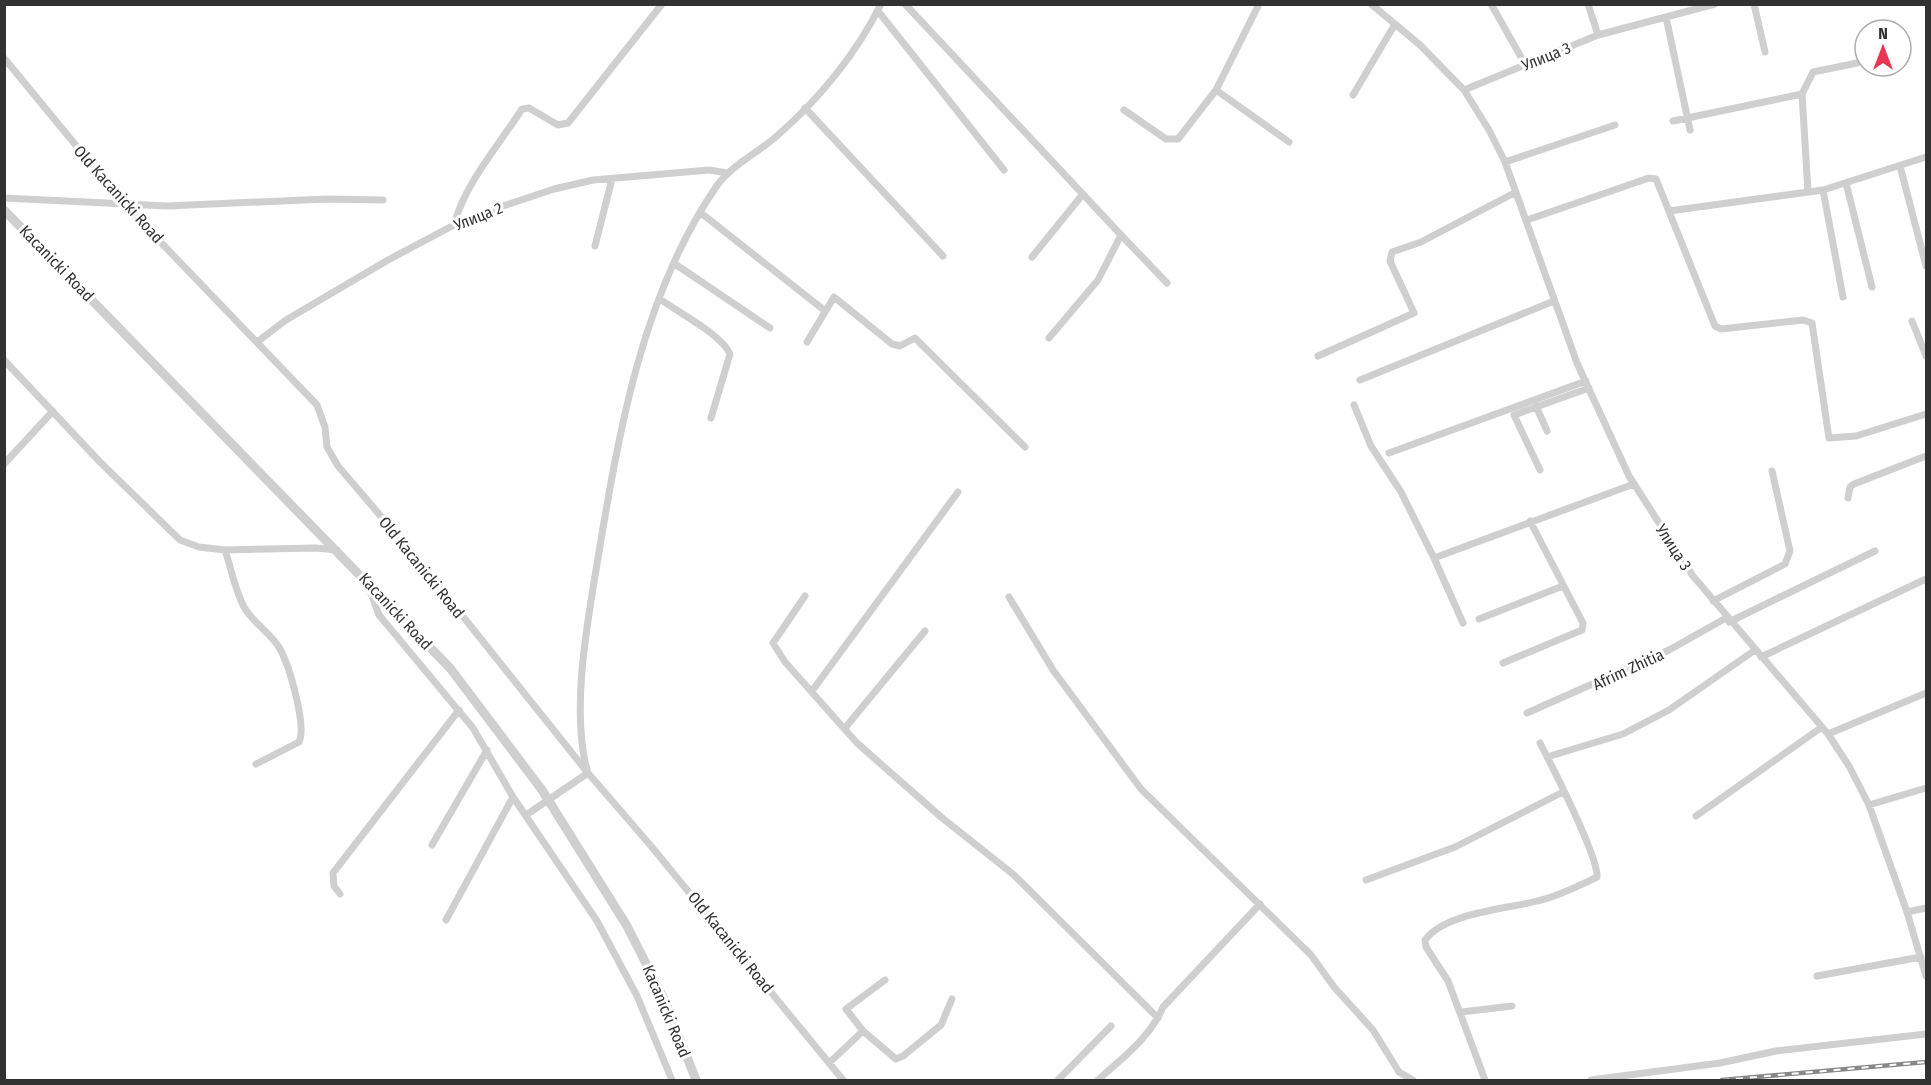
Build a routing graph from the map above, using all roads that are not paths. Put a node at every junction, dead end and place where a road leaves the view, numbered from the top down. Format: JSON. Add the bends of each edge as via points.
{"nodes":[{"id":1,"x":662,"y":4,"type":"edge"},
{"id":2,"x":905,"y":4,"type":"edge"},
{"id":3,"x":1259,"y":4,"type":"edge"},
{"id":4,"x":1371,"y":4,"type":"edge"},
{"id":5,"x":1491,"y":4,"type":"edge"},
{"id":6,"x":1588,"y":4,"type":"edge"},
{"id":7,"x":1715,"y":4,"type":"edge"},
{"id":8,"x":1754,"y":4,"type":"edge"},
{"id":9,"x":879,"y":8,"type":"edge"},
{"id":10,"x":1687,"y":8,"type":"edge"},
{"id":11,"x":1666,"y":17,"type":"junction"},
{"id":12,"x":1395,"y":24,"type":"junction"},
{"id":13,"x":1598,"y":35,"type":"junction"},
{"id":14,"x":1765,"y":52,"type":"dead end"},
{"id":15,"x":4,"y":58,"type":"edge"},
{"id":16,"x":1525,"y":64,"type":"junction"},
{"id":17,"x":1853,"y":64,"type":"edge"},
{"id":18,"x":1216,"y":90,"type":"junction"},
{"id":19,"x":1464,"y":90,"type":"junction"},
{"id":20,"x":1802,"y":94,"type":"junction"},
{"id":21,"x":1353,"y":95,"type":"dead end"},
{"id":22,"x":806,"y":108,"type":"junction"},
{"id":23,"x":1124,"y":110,"type":"dead end"},
{"id":24,"x":1686,"y":117,"type":"junction"},
{"id":25,"x":1673,"y":121,"type":"dead end"},
{"id":26,"x":1615,"y":125,"type":"dead end"},
{"id":27,"x":1690,"y":130,"type":"dead end"},
{"id":28,"x":1289,"y":142,"type":"dead end"},
{"id":29,"x":1926,"y":157,"type":"edge"},
{"id":30,"x":1505,"y":162,"type":"junction"},
{"id":31,"x":1900,"y":166,"type":"junction"},
{"id":32,"x":1004,"y":170,"type":"dead end"},
{"id":33,"x":727,"y":173,"type":"junction"},
{"id":34,"x":612,"y":179,"type":"junction"},
{"id":35,"x":1846,"y":183,"type":"junction"},
{"id":36,"x":1823,"y":190,"type":"junction"},
{"id":37,"x":1516,"y":192,"type":"junction"},
{"id":38,"x":1808,"y":192,"type":"junction"},
{"id":39,"x":1083,"y":194,"type":"junction"},
{"id":40,"x":4,"y":198,"type":"edge"},
{"id":41,"x":383,"y":200,"type":"dead end"},
{"id":42,"x":125,"y":205,"type":"junction"},
{"id":43,"x":4,"y":210,"type":"edge"},
{"id":44,"x":1669,"y":211,"type":"junction"},
{"id":45,"x":701,"y":213,"type":"junction"},
{"id":46,"x":1527,"y":220,"type":"junction"},
{"id":47,"x":454,"y":225,"type":"junction"},
{"id":48,"x":1121,"y":235,"type":"junction"},
{"id":49,"x":595,"y":246,"type":"dead end"},
{"id":50,"x":943,"y":256,"type":"dead end"},
{"id":51,"x":1032,"y":257,"type":"dead end"},
{"id":52,"x":675,"y":264,"type":"junction"},
{"id":53,"x":1926,"y":266,"type":"edge"},
{"id":54,"x":1167,"y":283,"type":"dead end"},
{"id":55,"x":1872,"y":287,"type":"dead end"},
{"id":56,"x":1843,"y":297,"type":"dead end"},
{"id":57,"x":660,"y":299,"type":"junction"},
{"id":58,"x":1554,"y":301,"type":"junction"},
{"id":59,"x":824,"y":310,"type":"junction"},
{"id":60,"x":1912,"y":321,"type":"dead end"},
{"id":61,"x":770,"y":328,"type":"dead end"},
{"id":62,"x":1049,"y":338,"type":"dead end"},
{"id":63,"x":257,"y":342,"type":"junction"},
{"id":64,"x":807,"y":342,"type":"dead end"},
{"id":65,"x":1318,"y":356,"type":"dead end"},
{"id":66,"x":1926,"y":356,"type":"edge"},
{"id":67,"x":4,"y":360,"type":"edge"},
{"id":68,"x":1360,"y":380,"type":"dead end"},
{"id":69,"x":1588,"y":385,"type":"junction"},
{"id":70,"x":1354,"y":405,"type":"dead end"},
{"id":71,"x":1536,"y":406,"type":"junction"},
{"id":72,"x":53,"y":411,"type":"junction"},
{"id":73,"x":1926,"y":414,"type":"edge"},
{"id":74,"x":711,"y":418,"type":"dead end"},
{"id":75,"x":1547,"y":431,"type":"dead end"},
{"id":76,"x":1025,"y":447,"type":"dead end"},
{"id":77,"x":1389,"y":453,"type":"dead end"},
{"id":78,"x":1926,"y":456,"type":"edge"},
{"id":79,"x":4,"y":464,"type":"edge"},
{"id":80,"x":1540,"y":470,"type":"dead end"},
{"id":81,"x":1772,"y":471,"type":"dead end"},
{"id":82,"x":1634,"y":484,"type":"junction"},
{"id":83,"x":958,"y":492,"type":"dead end"},
{"id":84,"x":1848,"y":498,"type":"dead end"},
{"id":85,"x":1530,"y":521,"type":"junction"},
{"id":86,"x":225,"y":550,"type":"junction"},
{"id":87,"x":337,"y":550,"type":"junction"},
{"id":88,"x":1875,"y":551,"type":"dead end"},
{"id":89,"x":1434,"y":558,"type":"junction"},
{"id":90,"x":1926,"y":579,"type":"edge"},
{"id":91,"x":368,"y":582,"type":"junction"},
{"id":92,"x":1563,"y":586,"type":"junction"},
{"id":93,"x":805,"y":597,"type":"dead end"},
{"id":94,"x":1009,"y":597,"type":"dead end"},
{"id":95,"x":1713,"y":601,"type":"junction"},
{"id":96,"x":1479,"y":620,"type":"dead end"},
{"id":97,"x":1727,"y":620,"type":"junction"},
{"id":98,"x":1462,"y":623,"type":"dead end"},
{"id":99,"x":925,"y":631,"type":"dead end"},
{"id":100,"x":1755,"y":650,"type":"junction"},
{"id":101,"x":1761,"y":657,"type":"junction"},
{"id":102,"x":1503,"y":663,"type":"dead end"},
{"id":103,"x":812,"y":692,"type":"junction"},
{"id":104,"x":1926,"y":693,"type":"edge"},
{"id":105,"x":459,"y":710,"type":"junction"},
{"id":106,"x":1527,"y":713,"type":"dead end"},
{"id":107,"x":845,"y":728,"type":"junction"},
{"id":108,"x":1822,"y":728,"type":"junction"},
{"id":109,"x":1828,"y":735,"type":"junction"},
{"id":110,"x":1540,"y":743,"type":"dead end"},
{"id":111,"x":487,"y":750,"type":"junction"},
{"id":112,"x":1547,"y":757,"type":"junction"},
{"id":113,"x":256,"y":765,"type":"dead end"},
{"id":114,"x":588,"y":773,"type":"junction"},
{"id":115,"x":1926,"y":788,"type":"edge"},
{"id":116,"x":1563,"y":792,"type":"junction"},
{"id":117,"x":513,"y":797,"type":"junction"},
{"id":118,"x":1869,"y":805,"type":"junction"},
{"id":119,"x":526,"y":815,"type":"junction"},
{"id":120,"x":1696,"y":816,"type":"dead end"},
{"id":121,"x":432,"y":844,"type":"dead end"},
{"id":122,"x":1366,"y":880,"type":"dead end"},
{"id":123,"x":340,"y":894,"type":"dead end"},
{"id":124,"x":1260,"y":904,"type":"junction"},
{"id":125,"x":1926,"y":908,"type":"edge"},
{"id":126,"x":1907,"y":912,"type":"junction"},
{"id":127,"x":446,"y":920,"type":"dead end"},
{"id":128,"x":1921,"y":957,"type":"junction"},
{"id":129,"x":1816,"y":976,"type":"dead end"},
{"id":130,"x":1926,"y":976,"type":"edge"},
{"id":131,"x":885,"y":980,"type":"dead end"},
{"id":132,"x":952,"y":999,"type":"dead end"},
{"id":133,"x":1512,"y":1006,"type":"dead end"},
{"id":134,"x":1462,"y":1012,"type":"junction"},
{"id":135,"x":1158,"y":1018,"type":"junction"},
{"id":136,"x":1111,"y":1026,"type":"dead end"},
{"id":137,"x":863,"y":1031,"type":"junction"},
{"id":138,"x":1926,"y":1034,"type":"edge"},
{"id":139,"x":829,"y":1063,"type":"junction"},
{"id":140,"x":672,"y":1080,"type":"edge"},
{"id":141,"x":696,"y":1080,"type":"edge"},
{"id":142,"x":843,"y":1080,"type":"edge"},
{"id":143,"x":1058,"y":1080,"type":"edge"},
{"id":144,"x":1098,"y":1080,"type":"edge"},
{"id":145,"x":1413,"y":1080,"type":"edge"},
{"id":146,"x":1485,"y":1080,"type":"edge"},
{"id":147,"x":1591,"y":1080,"type":"edge"}],
"edges":[{"from":1,"to":47,"type":"street","via":[[568,123],[558,125],[528,108],[522,109],[469,191]]},
{"from":2,"to":39,"type":"street"},
{"from":3,"to":18,"type":"street"},
{"from":4,"to":12,"type":"street","name":"Улица 3"},
{"from":5,"to":16,"type":"street"},
{"from":6,"to":13,"type":"street"},
{"from":7,"to":10,"type":"street","name":"Улица 3"},
{"from":8,"to":14,"type":"street"},
{"from":9,"to":22,"type":"street","via":[[857,47]]},
{"from":9,"to":32,"type":"street"},
{"from":10,"to":11,"type":"street","name":"Улица 3"},
{"from":11,"to":13,"type":"street","name":"Улица 3"},
{"from":11,"to":24,"type":"street"},
{"from":12,"to":19,"type":"street","name":"Улица 3"},
{"from":12,"to":21,"type":"street"},
{"from":13,"to":16,"type":"street","name":"Улица 3"},
{"from":15,"to":42,"type":"street","name":"Old Kacanicki Road"},
{"from":16,"to":19,"type":"street","name":"Улица 3"},
{"from":17,"to":20,"type":"street","via":[[1813,72]]},
{"from":18,"to":23,"type":"street","via":[[1185,134],[1173,140]]},
{"from":18,"to":28,"type":"street"},
{"from":19,"to":30,"type":"street","name":"Улица 3"},
{"from":20,"to":24,"type":"street"},
{"from":20,"to":38,"type":"street"},
{"from":22,"to":33,"type":"street","via":[[756,154]]},
{"from":22,"to":50,"type":"street"},
{"from":24,"to":25,"type":"street"},
{"from":24,"to":27,"type":"street"},
{"from":26,"to":30,"type":"street"},
{"from":29,"to":31,"type":"street"},
{"from":30,"to":37,"type":"street","name":"Улица 3"},
{"from":31,"to":35,"type":"street"},
{"from":31,"to":53,"type":"street"},
{"from":33,"to":34,"type":"street","name":"Улица 2","via":[[709,170]]},
{"from":33,"to":45,"type":"street"},
{"from":34,"to":47,"type":"street","name":"Улица 2","via":[[554,189]]},
{"from":34,"to":49,"type":"street"},
{"from":35,"to":36,"type":"street"},
{"from":35,"to":55,"type":"street"},
{"from":36,"to":38,"type":"street"},
{"from":36,"to":56,"type":"street"},
{"from":37,"to":46,"type":"street","name":"Улица 3"},
{"from":37,"to":65,"type":"street","via":[[1421,242],[1392,252],[1390,261],[1414,313]]},
{"from":38,"to":44,"type":"street"},
{"from":39,"to":48,"type":"street"},
{"from":39,"to":51,"type":"street"},
{"from":40,"to":42,"type":"street"},
{"from":41,"to":42,"type":"street"},
{"from":42,"to":63,"type":"street","name":"Old Kacanicki Road"},
{"from":43,"to":87,"type":"street","name":"Kacanicki Road"},
{"from":44,"to":46,"type":"street","via":[[1660,184],[1653,178]]},
{"from":44,"to":73,"type":"street","via":[[1715,326],[1721,329],[1803,320],[1812,323],[1829,438],[1856,436]]},
{"from":45,"to":52,"type":"street"},
{"from":45,"to":59,"type":"street"},
{"from":46,"to":58,"type":"street","name":"Улица 3"},
{"from":47,"to":63,"type":"street","name":"Улица 2","via":[[329,294]]},
{"from":48,"to":54,"type":"street"},
{"from":48,"to":62,"type":"street","via":[[1098,280]]},
{"from":52,"to":57,"type":"street"},
{"from":52,"to":61,"type":"street"},
{"from":57,"to":74,"type":"street","via":[[727,347],[730,354]]},
{"from":57,"to":114,"type":"street","via":[[633,379],[621,430],[588,619],[581,746]]},
{"from":58,"to":68,"type":"street"},
{"from":58,"to":69,"type":"street","name":"Улица 3"},
{"from":59,"to":64,"type":"street"},
{"from":59,"to":76,"type":"street","via":[[834,297],[892,344],[900,346],[915,338]]},
{"from":60,"to":66,"type":"street"},
{"from":63,"to":114,"type":"street","name":"Old Kacanicki Road","via":[[316,405],[325,427],[327,447],[338,466]]},
{"from":67,"to":72,"type":"street"},
{"from":69,"to":71,"type":"street"},
{"from":69,"to":77,"type":"street"},
{"from":69,"to":82,"type":"street","name":"Улица 3"},
{"from":70,"to":89,"type":"street","via":[[1371,446],[1401,492]]},
{"from":71,"to":75,"type":"street"},
{"from":71,"to":80,"type":"street","via":[[1514,416]]},
{"from":72,"to":79,"type":"street"},
{"from":72,"to":86,"type":"street","via":[[180,540]]},
{"from":78,"to":84,"type":"street","via":[[1854,484]]},
{"from":81,"to":95,"type":"street","via":[[1789,559]]},
{"from":82,"to":85,"type":"street"},
{"from":82,"to":95,"type":"street","name":"Улица 3"},
{"from":83,"to":103,"type":"street"},
{"from":85,"to":89,"type":"street"},
{"from":85,"to":92,"type":"street"},
{"from":86,"to":87,"type":"street"},
{"from":86,"to":113,"type":"street","via":[[243,605],[279,647],[302,731],[299,742]]},
{"from":87,"to":91,"type":"street","name":"Kacanicki Road"},
{"from":88,"to":97,"type":"street","name":"Afrim Zhitia"},
{"from":89,"to":98,"type":"street"},
{"from":90,"to":101,"type":"street"},
{"from":91,"to":105,"type":"street","via":[[379,615]]},
{"from":91,"to":141,"type":"street","name":"Kacanicki Road","via":[[450,668],[542,790],[627,926],[665,1001]]},
{"from":92,"to":96,"type":"street"},
{"from":92,"to":102,"type":"street","via":[[1583,623],[1582,630]]},
{"from":93,"to":103,"type":"street","via":[[773,643]]},
{"from":94,"to":124,"type":"street","via":[[1053,670],[1141,789]]},
{"from":95,"to":97,"type":"street","name":"Улица 3"},
{"from":97,"to":100,"type":"street","name":"Улица 3"},
{"from":97,"to":106,"type":"street","name":"Afrim Zhitia"},
{"from":99,"to":107,"type":"street"},
{"from":100,"to":101,"type":"street","name":"Улица 3"},
{"from":100,"to":112,"type":"street","via":[[1669,710],[1623,734]]},
{"from":101,"to":108,"type":"street","name":"Улица 3"},
{"from":103,"to":107,"type":"street"},
{"from":104,"to":109,"type":"street"},
{"from":105,"to":111,"type":"street"},
{"from":105,"to":123,"type":"street","via":[[333,873],[334,886]]},
{"from":107,"to":135,"type":"street","via":[[941,817],[1014,874]]},
{"from":108,"to":109,"type":"street","name":"Улица 3"},
{"from":108,"to":120,"type":"street"},
{"from":109,"to":118,"type":"street","name":"Улица 3","via":[[1850,766]]},
{"from":110,"to":112,"type":"street"},
{"from":111,"to":117,"type":"street"},
{"from":111,"to":121,"type":"street"},
{"from":112,"to":116,"type":"street"},
{"from":114,"to":119,"type":"street","bridge":true},
{"from":114,"to":139,"type":"street","name":"Old Kacanicki Road"},
{"from":115,"to":118,"type":"street"},
{"from":116,"to":122,"type":"street","via":[[1455,847]]},
{"from":116,"to":134,"type":"street","via":[[1582,828],[1597,877],[1567,892],[1478,913],[1429,934],[1426,947]]},
{"from":117,"to":119,"type":"street"},
{"from":117,"to":127,"type":"street"},
{"from":118,"to":126,"type":"street","name":"Улица 3"},
{"from":119,"to":140,"type":"street","via":[[616,954]]},
{"from":124,"to":135,"type":"street","via":[[1163,1007]]},
{"from":124,"to":145,"type":"street","via":[[1311,956],[1373,1030],[1399,1072]]},
{"from":125,"to":126,"type":"street"},
{"from":126,"to":128,"type":"street","name":"Улица 3"},
{"from":128,"to":129,"type":"street"},
{"from":128,"to":130,"type":"street","name":"Улица 3"},
{"from":131,"to":137,"type":"street","via":[[846,1008]]},
{"from":132,"to":137,"type":"street","via":[[941,1025],[896,1059]]},
{"from":133,"to":134,"type":"street"},
{"from":134,"to":146,"type":"street"},
{"from":135,"to":144,"type":"street","via":[[1147,1035]]},
{"from":136,"to":143,"type":"street"},
{"from":137,"to":139,"type":"street"},
{"from":138,"to":147,"type":"street","via":[[1787,1050]]},
{"from":139,"to":142,"type":"street","name":"Old Kacanicki Road"}]}
